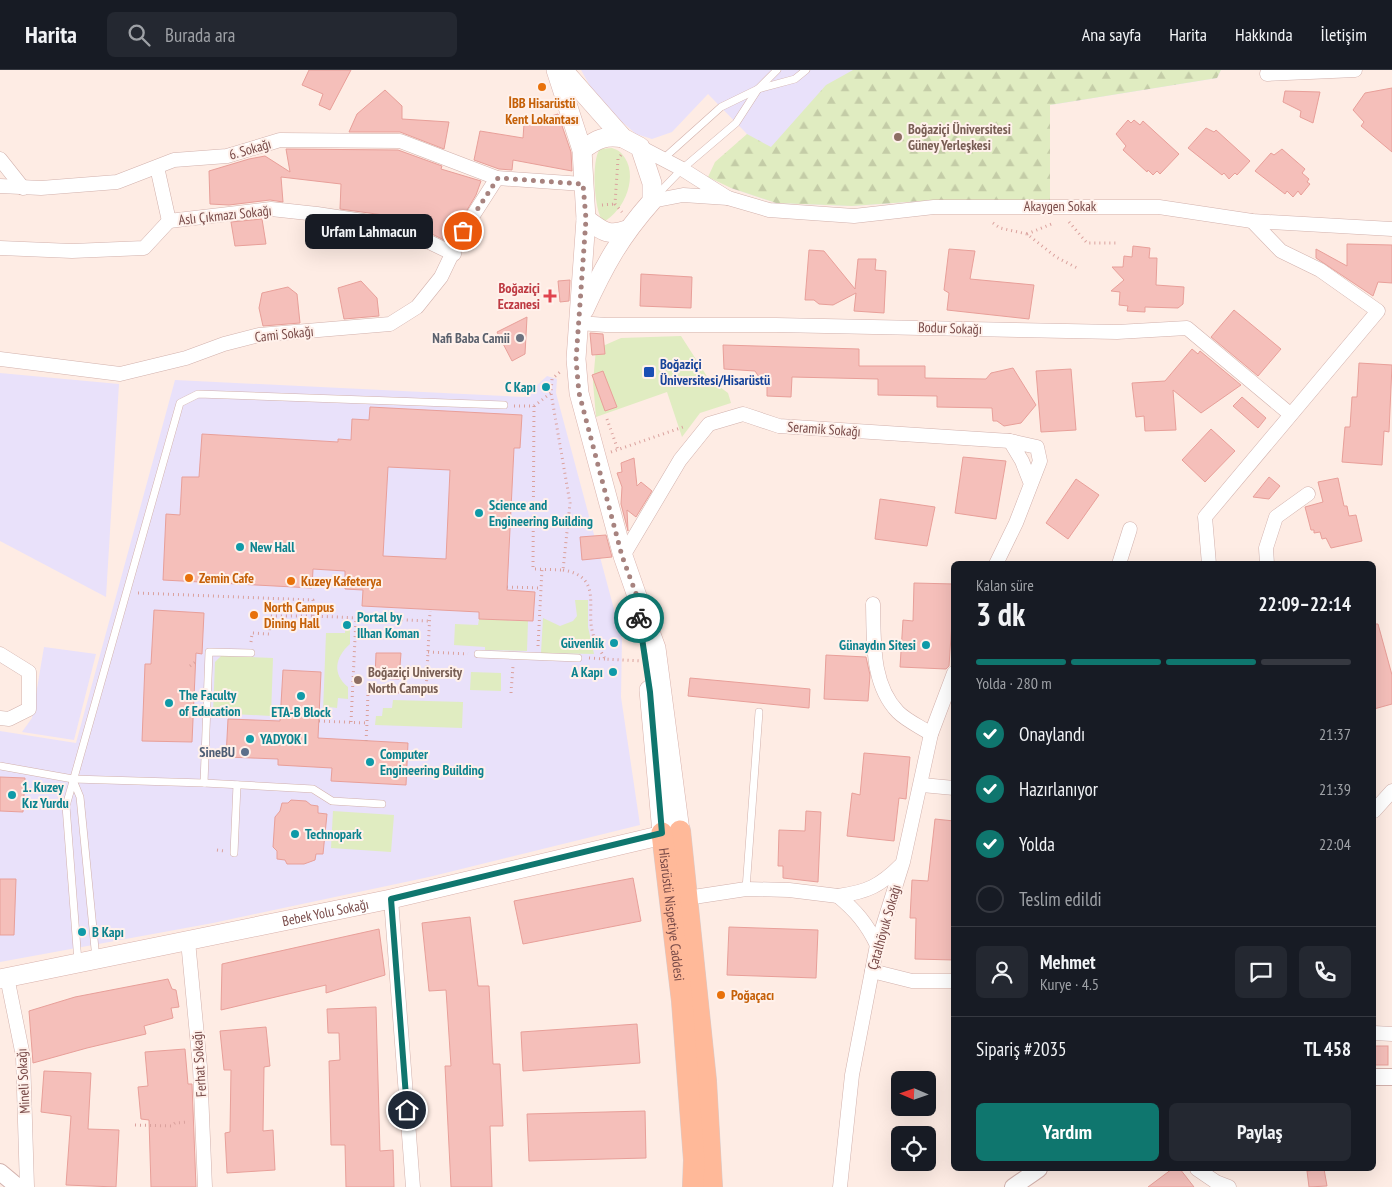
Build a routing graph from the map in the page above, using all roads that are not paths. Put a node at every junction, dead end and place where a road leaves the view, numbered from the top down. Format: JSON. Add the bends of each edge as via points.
{"nodes":[{"id":1,"x":556,"y":70,"type":"edge"},
{"id":2,"x":563,"y":70,"type":"edge"},
{"id":3,"x":777,"y":70,"type":"edge"},
{"id":4,"x":806,"y":70,"type":"edge"},
{"id":5,"x":1355,"y":70,"type":"edge"},
{"id":6,"x":1267,"y":74,"type":"dead end"},
{"id":7,"x":758,"y":89,"type":"junction"},
{"id":8,"x":631,"y":142,"type":"junction"},
{"id":9,"x":582,"y":150,"type":"junction"},
{"id":10,"x":0,"y":159,"type":"edge"},
{"id":11,"x":663,"y":159,"type":"junction"},
{"id":12,"x":157,"y":167,"type":"junction"},
{"id":13,"x":682,"y":169,"type":"junction"},
{"id":14,"x":498,"y":178,"type":"junction"},
{"id":15,"x":583,"y":184,"type":"junction"},
{"id":16,"x":0,"y":186,"type":"edge"},
{"id":17,"x":23,"y":188,"type":"junction"},
{"id":18,"x":728,"y":198,"type":"junction"},
{"id":19,"x":652,"y":201,"type":"junction"},
{"id":20,"x":586,"y":219,"type":"junction"},
{"id":21,"x":169,"y":221,"type":"junction"},
{"id":22,"x":1252,"y":221,"type":"junction"},
{"id":23,"x":630,"y":226,"type":"junction"},
{"id":24,"x":1392,"y":229,"type":"edge"},
{"id":25,"x":0,"y":248,"type":"edge"},
{"id":26,"x":454,"y":254,"type":"junction"},
{"id":27,"x":579,"y":322,"type":"junction"},
{"id":28,"x":0,"y":359,"type":"edge"},
{"id":29,"x":504,"y":405,"type":"road end"},
{"id":30,"x":1290,"y":414,"type":"junction"},
{"id":31,"x":1010,"y":441,"type":"junction"},
{"id":32,"x":1031,"y":484,"type":"junction"},
{"id":33,"x":1308,"y":494,"type":"dead end"},
{"id":34,"x":1130,"y":529,"type":"dead end"},
{"id":35,"x":622,"y":556,"type":"junction"},
{"id":36,"x":997,"y":561,"type":"edge"},
{"id":37,"x":1120,"y":561,"type":"edge"},
{"id":38,"x":1209,"y":561,"type":"edge"},
{"id":39,"x":1267,"y":561,"type":"edge"},
{"id":40,"x":638,"y":599,"type":"junction"},
{"id":41,"x":873,"y":604,"type":"dead end"},
{"id":42,"x":251,"y":653,"type":"road end"},
{"id":43,"x":0,"y":654,"type":"edge"},
{"id":44,"x":478,"y":654,"type":"dead end"},
{"id":45,"x":578,"y":658,"type":"road end"},
{"id":46,"x":951,"y":681,"type":"edge"},
{"id":47,"x":759,"y":712,"type":"dead end"},
{"id":48,"x":0,"y":718,"type":"edge"},
{"id":49,"x":931,"y":734,"type":"junction"},
{"id":50,"x":0,"y":766,"type":"edge"},
{"id":51,"x":73,"y":779,"type":"junction"},
{"id":52,"x":204,"y":783,"type":"junction"},
{"id":53,"x":238,"y":785,"type":"junction"},
{"id":54,"x":922,"y":785,"type":"junction"},
{"id":55,"x":951,"y":788,"type":"edge"},
{"id":56,"x":1392,"y":791,"type":"edge"},
{"id":57,"x":382,"y":804,"type":"dead end"},
{"id":58,"x":1376,"y":810,"type":"edge"},
{"id":59,"x":671,"y":832,"type":"junction"},
{"id":60,"x":234,"y":853,"type":"dead end"},
{"id":61,"x":903,"y":862,"type":"junction"},
{"id":62,"x":746,"y":889,"type":"junction"},
{"id":63,"x":838,"y":896,"type":"junction"},
{"id":64,"x":687,"y":898,"type":"junction"},
{"id":65,"x":391,"y":899,"type":"junction"},
{"id":66,"x":188,"y":941,"type":"junction"},
{"id":67,"x":877,"y":945,"type":"junction"},
{"id":68,"x":87,"y":962,"type":"junction"},
{"id":69,"x":872,"y":971,"type":"junction"},
{"id":70,"x":3,"y":978,"type":"edge"},
{"id":71,"x":951,"y":981,"type":"edge"},
{"id":72,"x":1376,"y":1033,"type":"edge"},
{"id":73,"x":1392,"y":1034,"type":"edge"},
{"id":74,"x":1376,"y":1077,"type":"edge"},
{"id":75,"x":1392,"y":1077,"type":"edge"},
{"id":76,"x":1036,"y":1171,"type":"edge"},
{"id":77,"x":1200,"y":1171,"type":"edge"},
{"id":78,"x":0,"y":1172,"type":"edge"},
{"id":79,"x":18,"y":1187,"type":"edge"},
{"id":80,"x":27,"y":1187,"type":"edge"},
{"id":81,"x":205,"y":1187,"type":"edge"},
{"id":82,"x":413,"y":1187,"type":"edge"},
{"id":83,"x":693,"y":1187,"type":"edge"},
{"id":84,"x":712,"y":1187,"type":"edge"},
{"id":85,"x":840,"y":1187,"type":"edge"},
{"id":86,"x":1013,"y":1187,"type":"edge"},
{"id":87,"x":1229,"y":1187,"type":"edge"}],
"edges":[{"from":1,"to":9,"type":"main road","name":"Hisarüstü Nispetiye Caddesi"},
{"from":2,"to":8,"type":"main road"},
{"from":3,"to":7,"type":"lane"},
{"from":4,"to":7,"type":"lane","via":[[795,79]]},
{"from":5,"to":6,"type":"street"},
{"from":7,"to":11,"type":"lane","via":[[721,107]]},
{"from":7,"to":13,"type":"lane","via":[[736,123]]},
{"from":8,"to":9,"type":"main road","via":[[610,136],[596,139]]},
{"from":8,"to":11,"type":"street"},
{"from":8,"to":19,"type":"main road","via":[[652,182]]},
{"from":9,"to":15,"type":"main road","name":"Hisarüstü Nispetiye Caddesi"},
{"from":10,"to":17,"type":"street"},
{"from":11,"to":13,"type":"street"},
{"from":12,"to":14,"type":"street","name":"6. Sokağı","via":[[174,160],[227,156],[280,140],[400,140]]},
{"from":12,"to":17,"type":"street","name":"6. Sokağı","via":[[117,182]]},
{"from":12,"to":21,"type":"street","name":"Aslı Çıkmazı Sokağı"},
{"from":13,"to":18,"type":"street"},
{"from":13,"to":19,"type":"lane"},
{"from":14,"to":15,"type":"street","name":"6. Sokağı"},
{"from":14,"to":26,"type":"street","name":"Cami Sokağı","via":[[463,231]]},
{"from":15,"to":20,"type":"main road","name":"Hisarüstü Nispetiye Caddesi"},
{"from":16,"to":17,"type":"street","name":"6. Sokağı"},
{"from":18,"to":19,"type":"street","via":[[683,195]]},
{"from":18,"to":22,"type":"street","name":"Akaygen Sokak","via":[[769,210],[854,216],[934,207],[1159,207]]},
{"from":19,"to":23,"type":"main road","name":"Hisarüstü Nispetiye Caddesi"},
{"from":20,"to":23,"type":"main road","via":[[602,231],[615,234]]},
{"from":20,"to":27,"type":"main road","name":"Hisarüstü Nispetiye Caddesi"},
{"from":21,"to":25,"type":"street","name":"Aslı Çıkmazı Sokağı","via":[[144,248],[72,251]]},
{"from":21,"to":26,"type":"street","name":"Aslı Çıkmazı Sokağı","via":[[271,209],[317,214],[396,226]]},
{"from":22,"to":24,"type":"street","name":"Akaygen Sokak"},
{"from":22,"to":30,"type":"street","via":[[1281,251],[1320,270],[1378,311]]},
{"from":23,"to":27,"type":"main road","name":"Hisarüstü Nispetiye Caddesi","via":[[603,268]]},
{"from":26,"to":28,"type":"street","name":"Cami Sokağı","via":[[441,277],[417,307],[390,324],[258,335],[186,358],[120,374]]},
{"from":27,"to":30,"type":"street","name":"Bodur Sokağı","via":[[1108,332],[1187,328]]},
{"from":27,"to":35,"type":"main road","name":"Hisarüstü Nispetiye Caddesi","via":[[576,360],[579,393]]},
{"from":29,"to":51,"type":"lane","via":[[198,394],[180,403]]},
{"from":30,"to":38,"type":"street","via":[[1205,517]]},
{"from":31,"to":32,"type":"street"},
{"from":31,"to":32,"type":"street","name":"Seramik Sokağı","via":[[1037,447],[1040,461]]},
{"from":31,"to":35,"type":"street","name":"Seramik Sokağı","via":[[779,426],[743,414],[708,424],[680,460]]},
{"from":32,"to":36,"type":"street"},
{"from":33,"to":39,"type":"street","via":[[1276,517],[1266,548]]},
{"from":34,"to":37,"type":"street"},
{"from":35,"to":40,"type":"main road","name":"Hisarüstü Nispetiye Caddesi"},
{"from":40,"to":59,"type":"main road","name":"Hisarüstü Nispetiye Caddesi"},
{"from":40,"to":59,"type":"main road","via":[[656,648]]},
{"from":41,"to":49,"type":"street","via":[[880,686],[899,712]]},
{"from":42,"to":52,"type":"lane","via":[[209,652]]},
{"from":43,"to":48,"type":"street","via":[[29,672],[29,709],[9,719]]},
{"from":44,"to":45,"type":"lane"},
{"from":46,"to":49,"type":"street","name":"Çatalhöyuk Sokağı"},
{"from":47,"to":62,"type":"lane"},
{"from":49,"to":54,"type":"street","name":"Çatalhöyuk Sokağı"},
{"from":50,"to":51,"type":"lane"},
{"from":51,"to":52,"type":"lane"},
{"from":51,"to":68,"type":"lane","via":[[80,797]]},
{"from":51,"to":68,"type":"lane","via":[[66,806]]},
{"from":52,"to":53,"type":"lane"},
{"from":53,"to":57,"type":"lane","via":[[313,790],[332,801]]},
{"from":53,"to":60,"type":"lane"},
{"from":54,"to":55,"type":"street"},
{"from":54,"to":61,"type":"street","name":"Çatalhöyuk Sokağı"},
{"from":56,"to":58,"type":"street"},
{"from":59,"to":64,"type":"main road"},
{"from":59,"to":65,"type":"main road","name":"Bebek Yolu Sokağı"},
{"from":59,"to":83,"type":"main road","name":"Hisarüstü Nispetiye Caddesi","via":[[694,1160]]},
{"from":61,"to":63,"type":"street","via":[[885,880],[864,892]]},
{"from":61,"to":67,"type":"street","name":"Çatalhöyuk Sokağı"},
{"from":62,"to":63,"type":"street"},
{"from":62,"to":64,"type":"street"},
{"from":63,"to":67,"type":"street","via":[[868,926]]},
{"from":64,"to":84,"type":"main road","via":[[706,1082]]},
{"from":65,"to":66,"type":"main road","name":"Bebek Yolu Sokağı"},
{"from":65,"to":82,"type":"street"},
{"from":66,"to":68,"type":"main road","name":"Bebek Yolu Sokağı"},
{"from":66,"to":81,"type":"street","name":"Ferhat Sokağı","via":[[200,1067]]},
{"from":67,"to":69,"type":"street","name":"Çatalhöyuk Sokağı"},
{"from":68,"to":70,"type":"main road","name":"Bebek Yolu Sokağı"},
{"from":69,"to":71,"type":"street","via":[[912,981]]},
{"from":69,"to":85,"type":"street","name":"Çatalhöyuk Sokağı","via":[[852,1075]]},
{"from":70,"to":80,"type":"street","name":"Mineli Sokağı","via":[[23,1056]]},
{"from":72,"to":73,"type":"street"},
{"from":74,"to":75,"type":"street"},
{"from":76,"to":86,"type":"street"},
{"from":77,"to":87,"type":"street"},
{"from":78,"to":79,"type":"street"}]}
